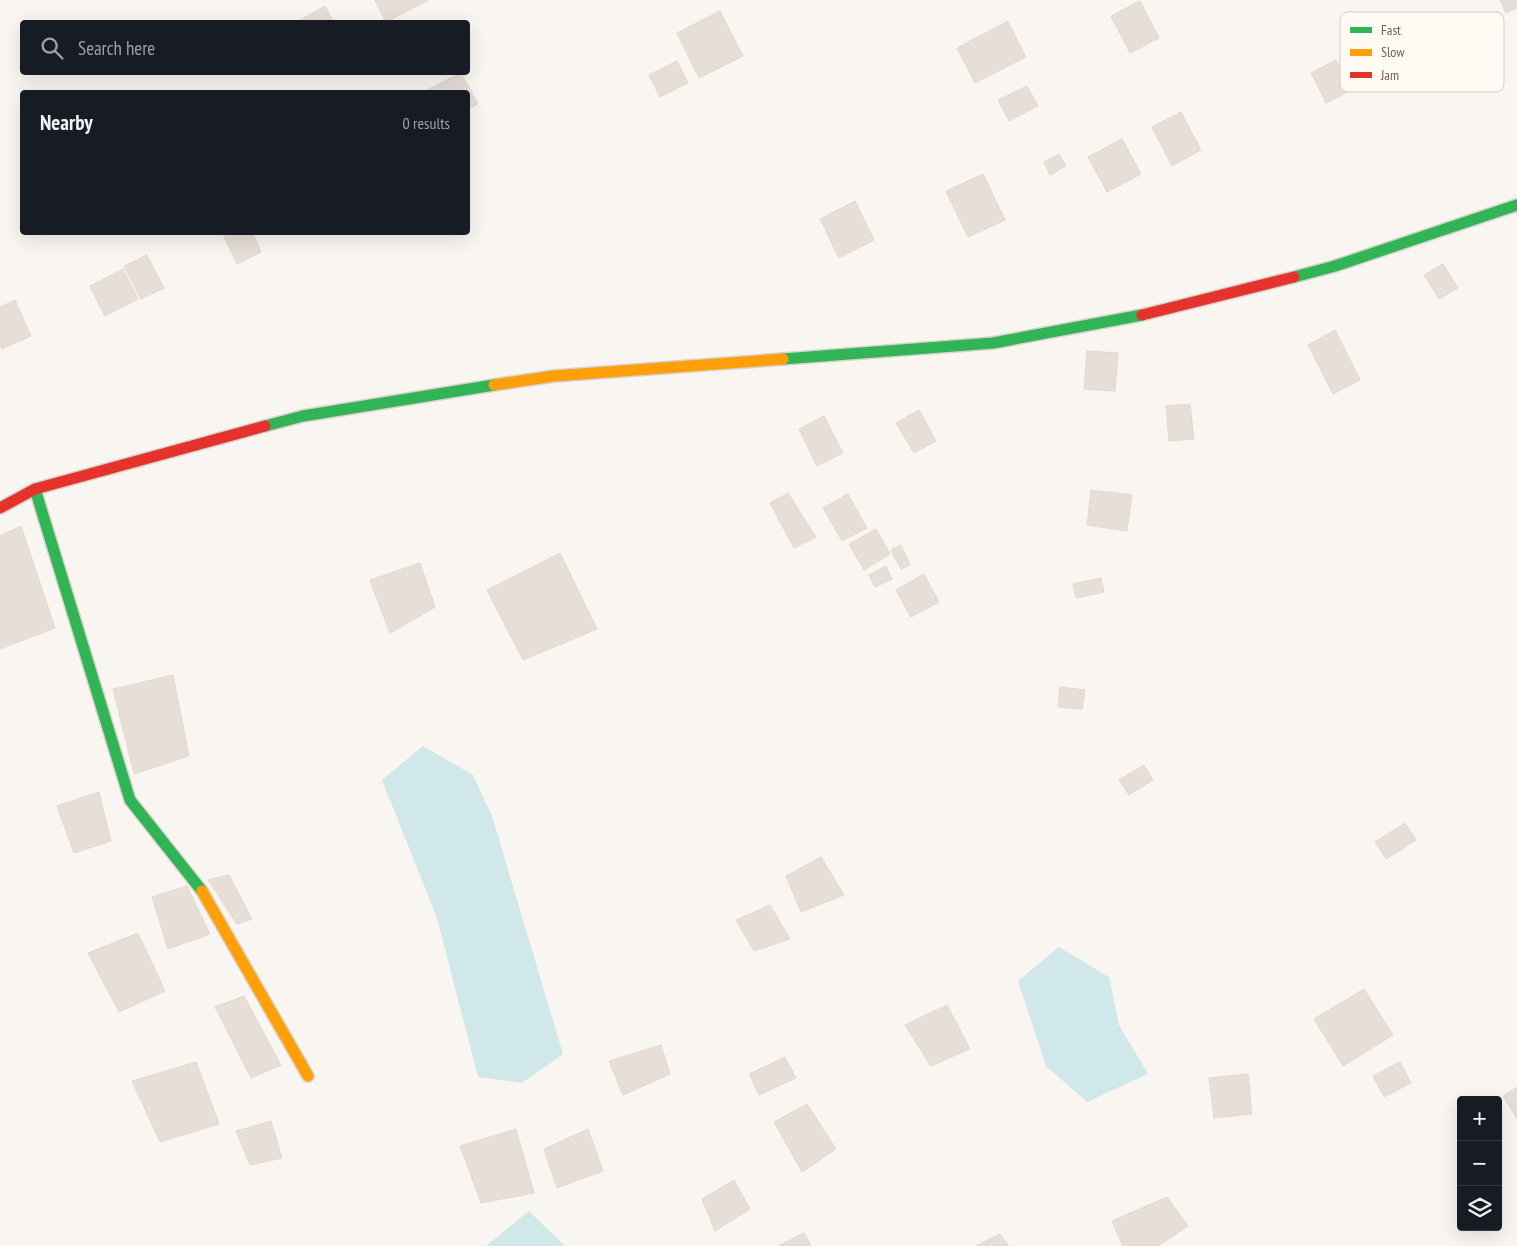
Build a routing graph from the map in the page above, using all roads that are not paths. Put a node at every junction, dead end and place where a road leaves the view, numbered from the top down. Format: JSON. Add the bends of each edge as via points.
{"nodes":[{"id":1,"x":1517,"y":204,"type":"edge"},
{"id":2,"x":35,"y":488,"type":"junction"},
{"id":3,"x":0,"y":508,"type":"edge"},
{"id":4,"x":308,"y":1076,"type":"dead end"}],
"edges":[{"from":1,"to":2,"type":"street","via":[[1335,266],[1154,313],[992,343],[545,378],[303,416]]},
{"from":2,"to":3,"type":"street"},
{"from":2,"to":4,"type":"street","via":[[130,800],[199,885]]}]}
